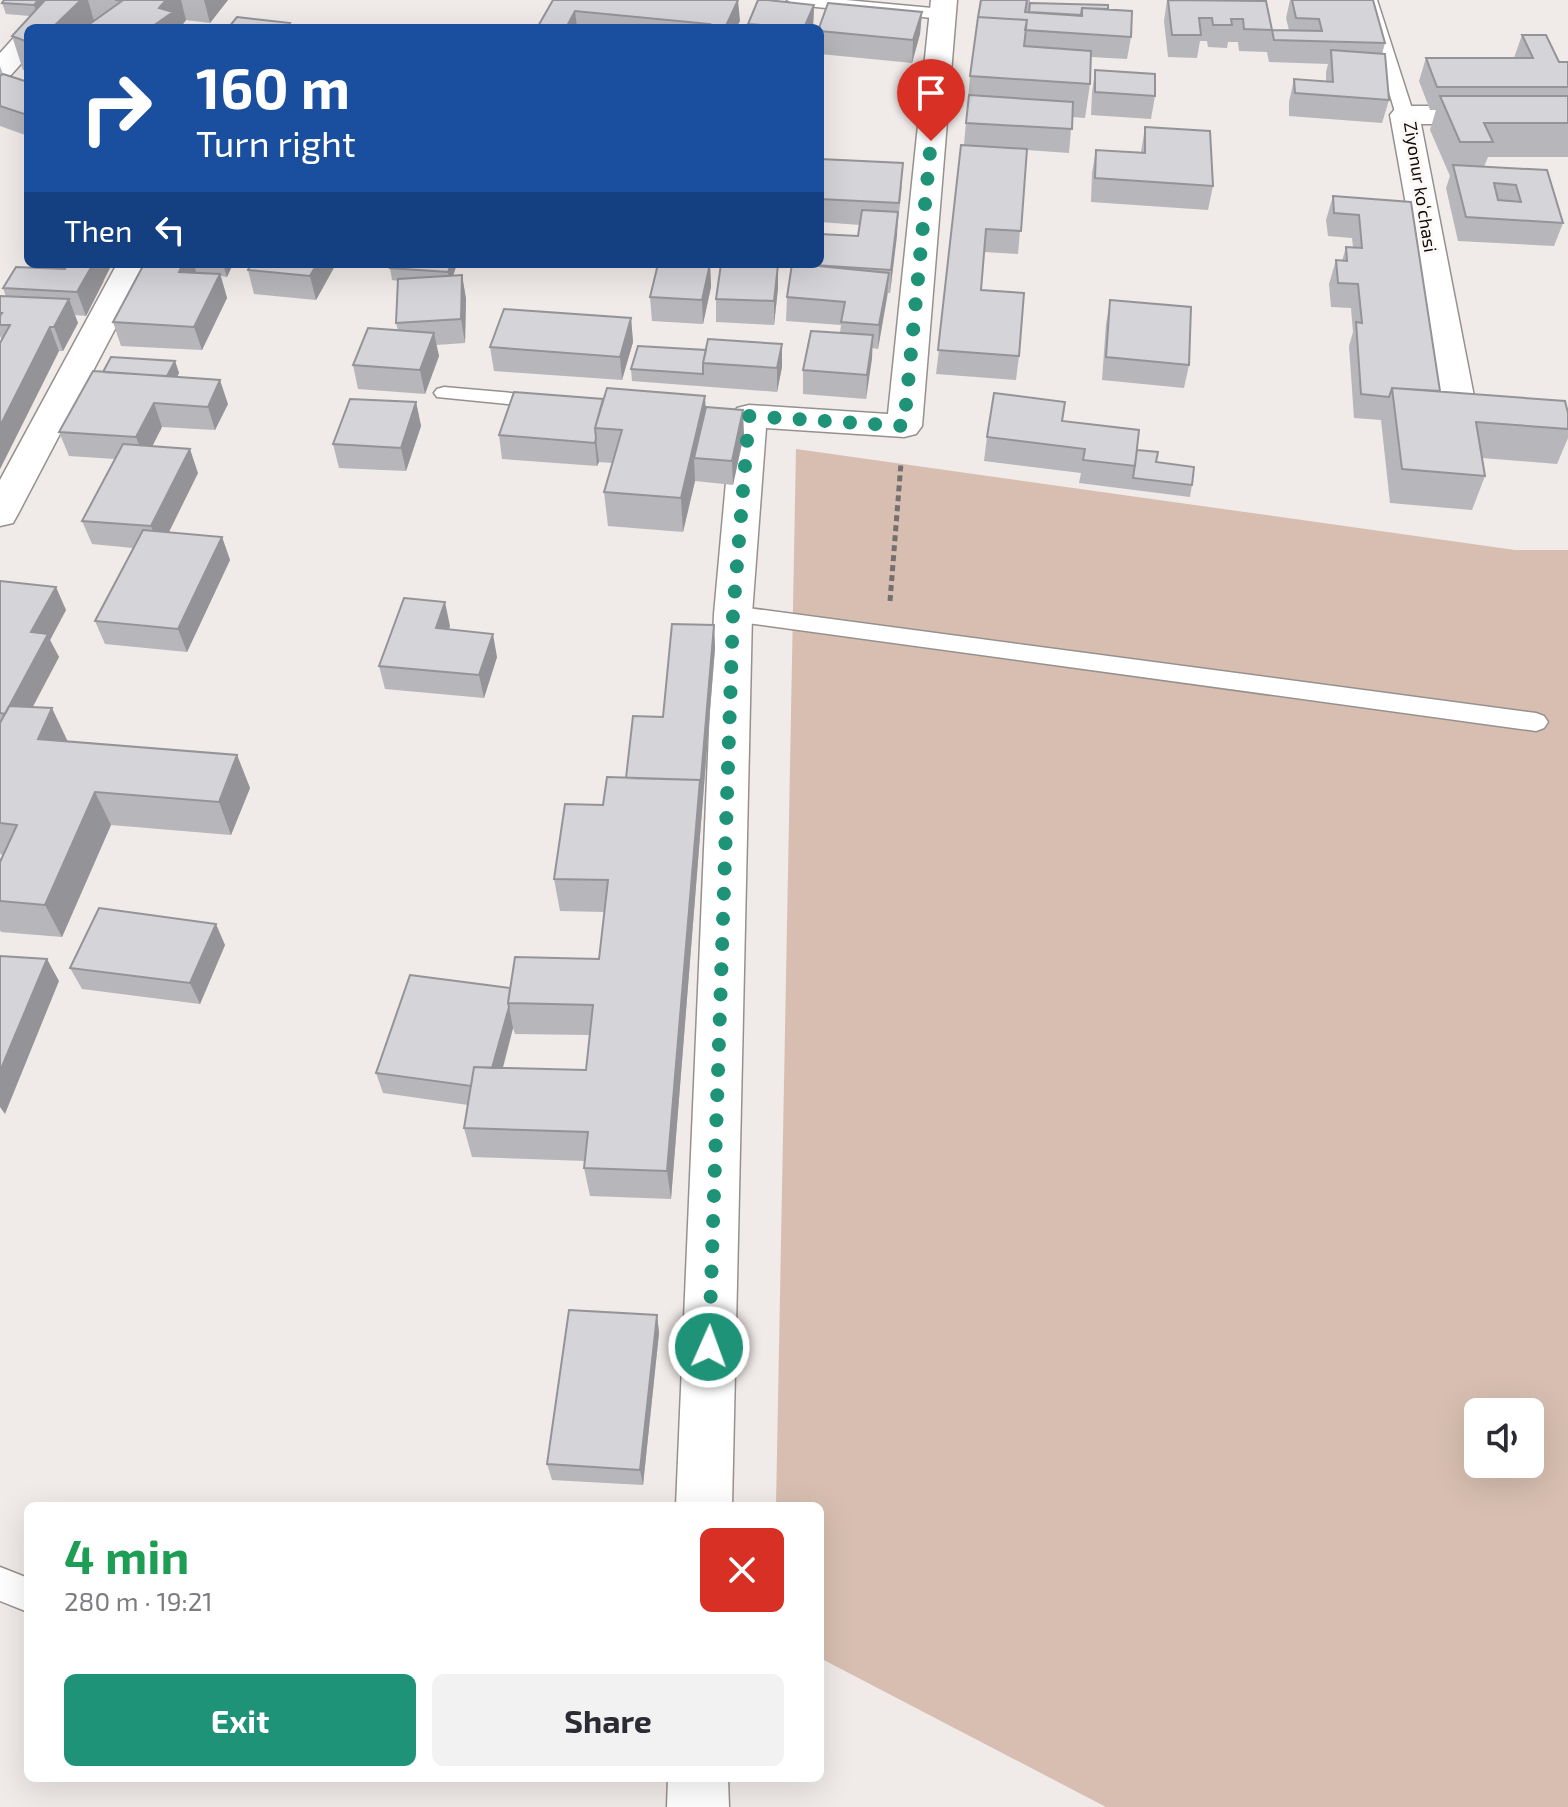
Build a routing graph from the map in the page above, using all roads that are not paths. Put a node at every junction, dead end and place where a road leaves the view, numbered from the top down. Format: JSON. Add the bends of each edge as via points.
{"nodes":[{"id":1,"x":795,"y":0,"type":"edge"},
{"id":2,"x":1369,"y":0,"type":"edge"},
{"id":3,"x":944,"y":7,"type":"edge"},
{"id":4,"x":24,"y":42,"type":"edge"},
{"id":5,"x":0,"y":69,"type":"edge"},
{"id":6,"x":24,"y":79,"type":"edge"},
{"id":7,"x":1405,"y":115,"type":"junction"},
{"id":8,"x":1568,"y":115,"type":"edge"},
{"id":9,"x":131,"y":268,"type":"edge"},
{"id":10,"x":444,"y":393,"type":"dead end"},
{"id":11,"x":572,"y":404,"type":"edge"},
{"id":12,"x":1461,"y":417,"type":"edge"},
{"id":13,"x":0,"y":514,"type":"edge"},
{"id":14,"x":733,"y":614,"type":"junction"},
{"id":15,"x":1536,"y":722,"type":"dead end"},
{"id":16,"x":704,"y":1502,"type":"edge"},
{"id":17,"x":0,"y":1584,"type":"edge"},
{"id":18,"x":24,"y":1593,"type":"edge"},
{"id":19,"x":698,"y":1782,"type":"edge"},
{"id":20,"x":698,"y":1807,"type":"edge"}],
"edges":[{"from":1,"to":3,"type":"lane"},
{"from":2,"to":7,"type":"lane"},
{"from":3,"to":14,"type":"street","via":[[904,426],[736,416]]},
{"from":4,"to":5,"type":"street"},
{"from":5,"to":6,"type":"street"},
{"from":7,"to":8,"type":"street","name":"Ziyonur koʻchasi"},
{"from":7,"to":12,"type":"street","name":"Ziyonur koʻchasi"},
{"from":9,"to":13,"type":"street"},
{"from":10,"to":11,"type":"lane"},
{"from":14,"to":15,"type":"lane"},
{"from":14,"to":16,"type":"street"},
{"from":17,"to":18,"type":"lane"},
{"from":19,"to":20,"type":"street"}]}
